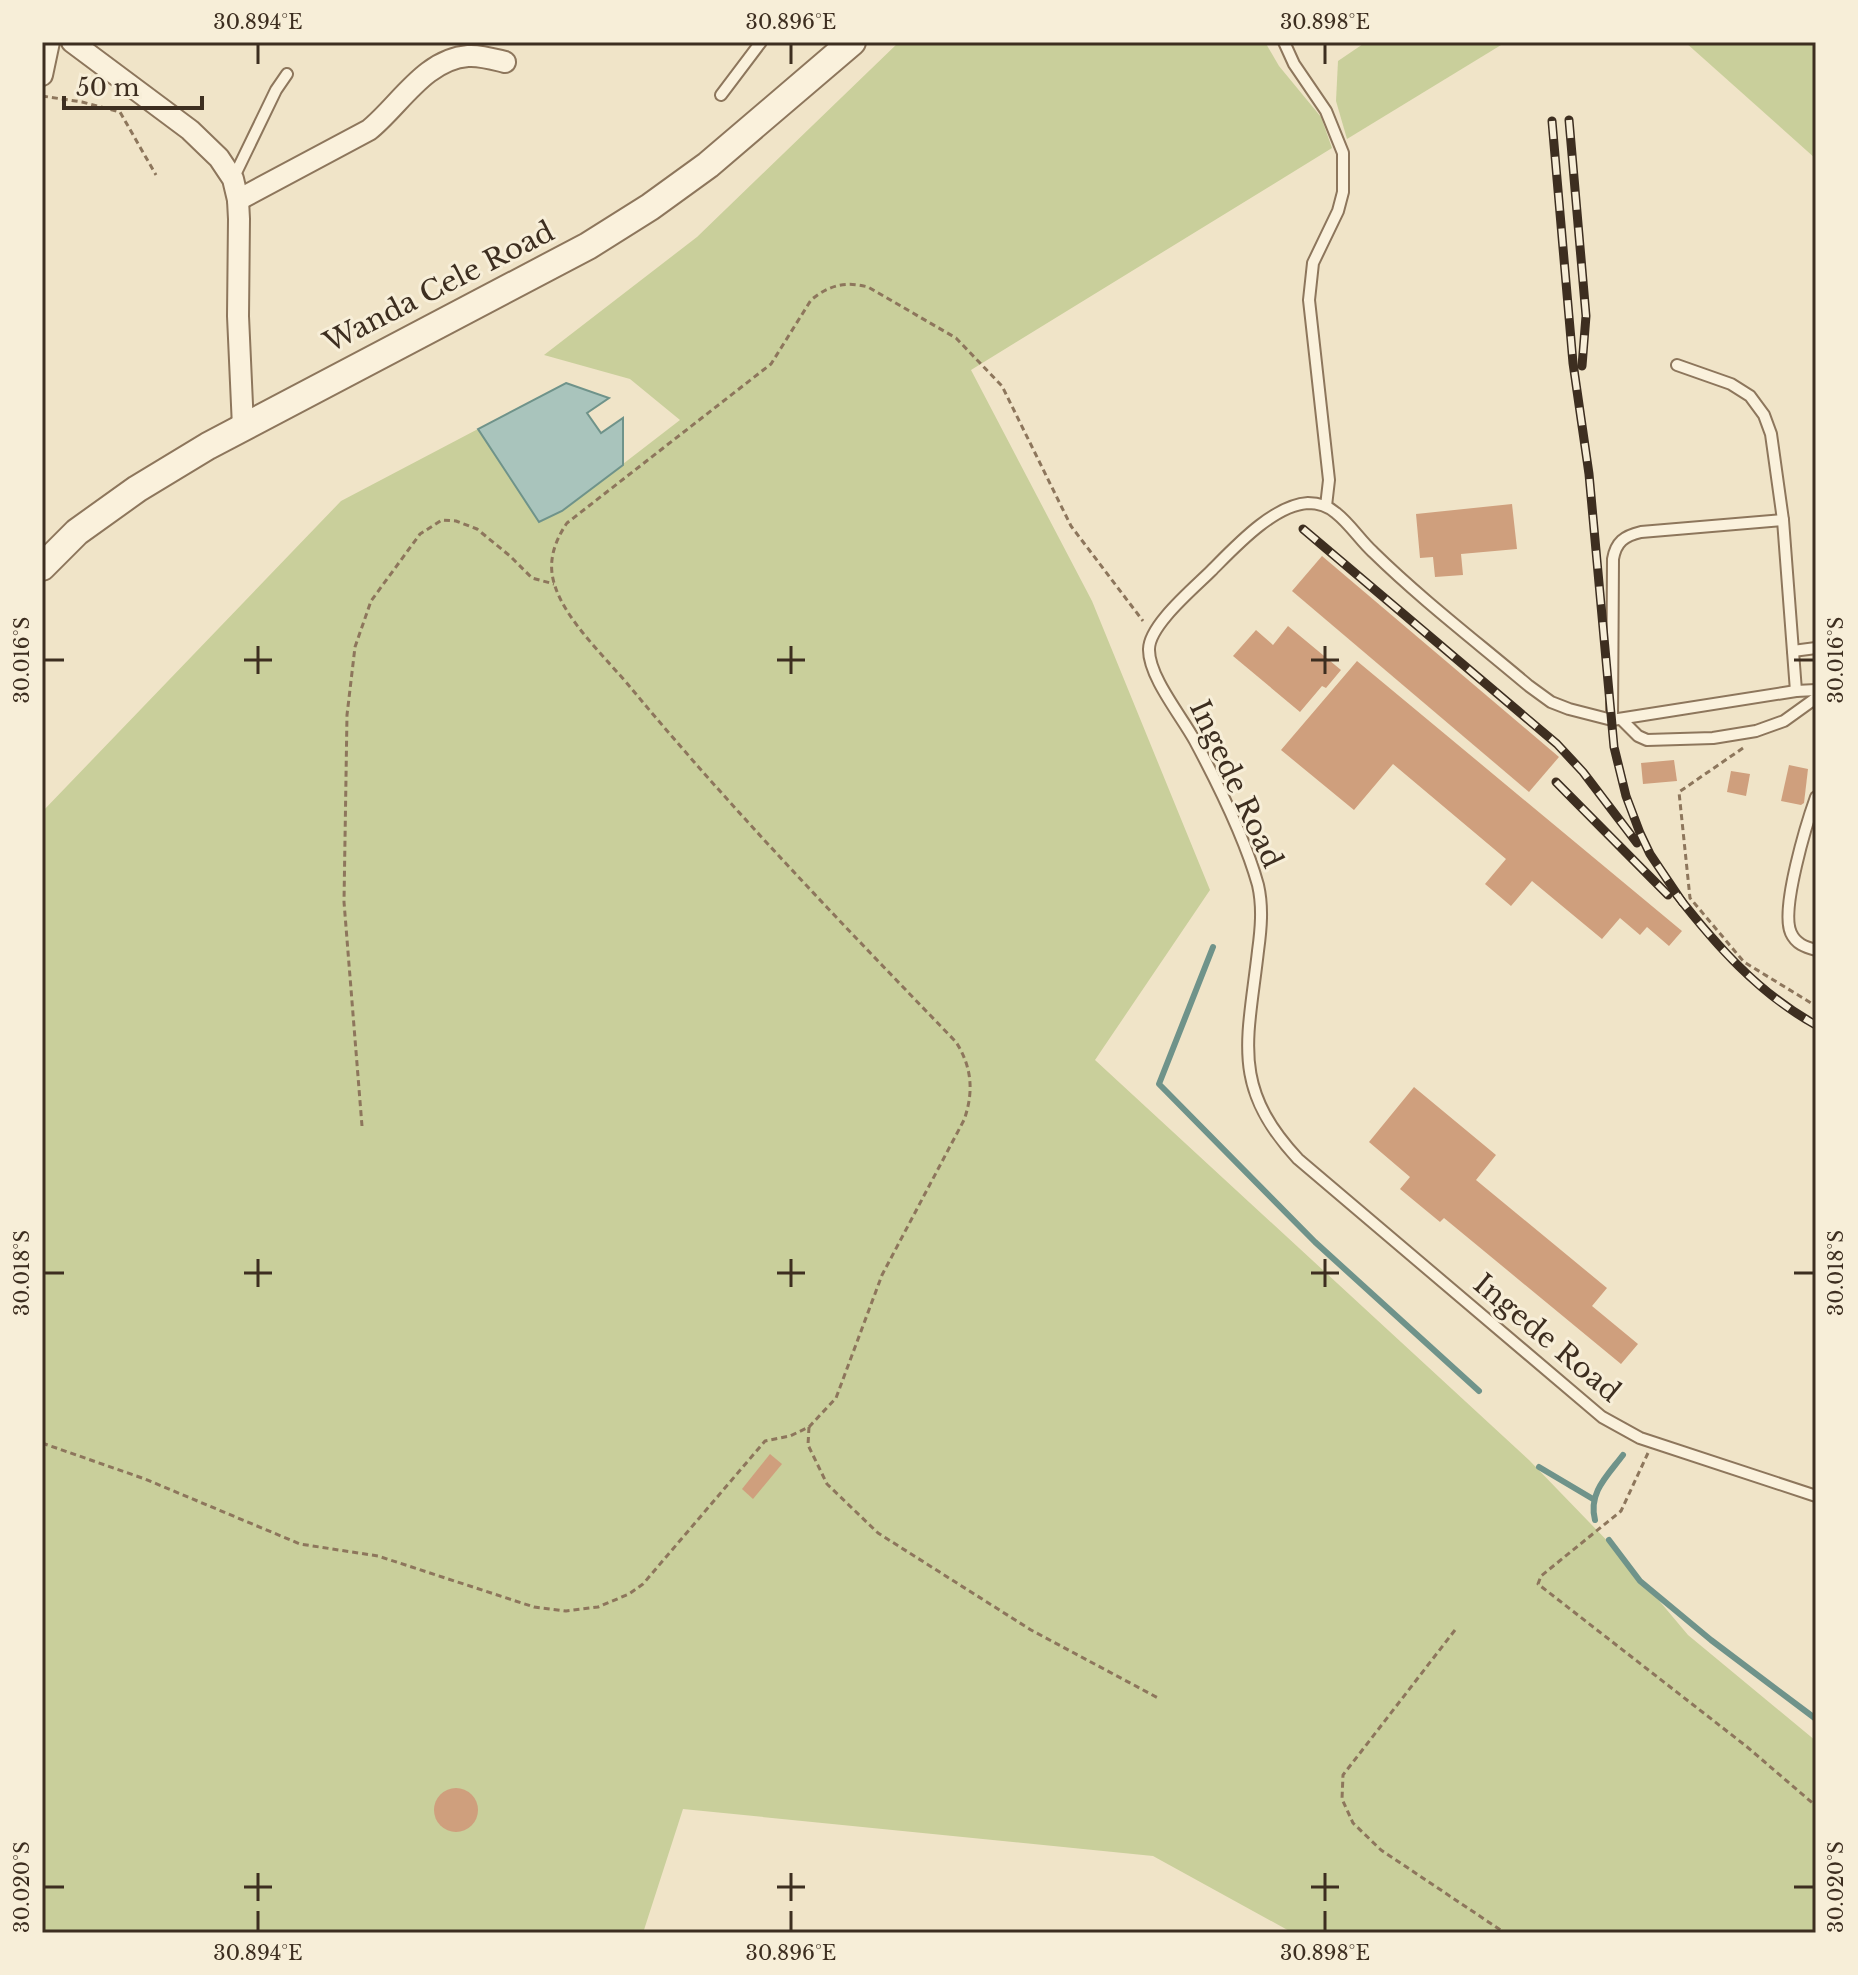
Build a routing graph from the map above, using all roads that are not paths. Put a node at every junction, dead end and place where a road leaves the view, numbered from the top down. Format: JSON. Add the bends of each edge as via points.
{"nodes":[{"id":1,"x":49,"y":42,"type":"edge"},
{"id":2,"x":72,"y":42,"type":"edge"},
{"id":3,"x":761,"y":42,"type":"edge"},
{"id":4,"x":852,"y":42,"type":"edge"},
{"id":5,"x":1284,"y":42,"type":"edge"},
{"id":6,"x":505,"y":62,"type":"dead end"},
{"id":7,"x":287,"y":74,"type":"dead end"},
{"id":8,"x":42,"y":75,"type":"edge"},
{"id":9,"x":721,"y":95,"type":"dead end"},
{"id":10,"x":233,"y":179,"type":"junction"},
{"id":11,"x":238,"y":200,"type":"junction"},
{"id":12,"x":1677,"y":365,"type":"dead end"},
{"id":13,"x":243,"y":427,"type":"junction"},
{"id":14,"x":1326,"y":506,"type":"junction"},
{"id":15,"x":1783,"y":520,"type":"junction"},
{"id":16,"x":42,"y":567,"type":"edge"},
{"id":17,"x":1816,"y":648,"type":"edge"},
{"id":18,"x":1793,"y":651,"type":"junction"},
{"id":19,"x":1816,"y":690,"type":"edge"},
{"id":20,"x":1796,"y":691,"type":"junction"},
{"id":21,"x":1816,"y":698,"type":"edge"},
{"id":22,"x":1617,"y":720,"type":"junction"},
{"id":23,"x":1816,"y":797,"type":"edge"},
{"id":24,"x":1816,"y":950,"type":"edge"},
{"id":25,"x":1816,"y":1496,"type":"edge"}],
"edges":[{"from":1,"to":8,"type":"street"},
{"from":2,"to":10,"type":"street","via":[[190,130]]},
{"from":3,"to":9,"type":"lane"},
{"from":4,"to":13,"type":"street","name":"Wanda Cele Road","via":[[708,165],[650,207],[588,246]]},
{"from":5,"to":14,"type":"lane","via":[[1326,111],[1343,153],[1343,192],[1313,263],[1309,300],[1329,480]]},
{"from":6,"to":11,"type":"street","via":[[477,55],[441,65],[369,130]]},
{"from":7,"to":10,"type":"lane"},
{"from":10,"to":11,"type":"street"},
{"from":11,"to":13,"type":"street"},
{"from":12,"to":15,"type":"lane","via":[[1731,384],[1750,396],[1764,415]]},
{"from":13,"to":16,"type":"street","name":"Wanda Cele Road","via":[[137,489],[77,532]]},
{"from":14,"to":22,"type":"lane","via":[[1529,686],[1569,709]]},
{"from":14,"to":25,"type":"lane","name":"Ingede Road","via":[[1295,506],[1261,525],[1153,634],[1149,652],[1237,829],[1258,886],[1261,923],[1248,1065],[1268,1123],[1298,1159],[1619,1428]]},
{"from":15,"to":18,"type":"lane"},
{"from":15,"to":22,"type":"lane","via":[[1641,532],[1618,543],[1613,559]]},
{"from":17,"to":18,"type":"lane"},
{"from":18,"to":20,"type":"lane"},
{"from":19,"to":20,"type":"lane"},
{"from":20,"to":22,"type":"lane"},
{"from":21,"to":22,"type":"lane","via":[[1772,727],[1724,736],[1655,741]]},
{"from":23,"to":24,"type":"lane","via":[[1788,914],[1796,941]]}]}
